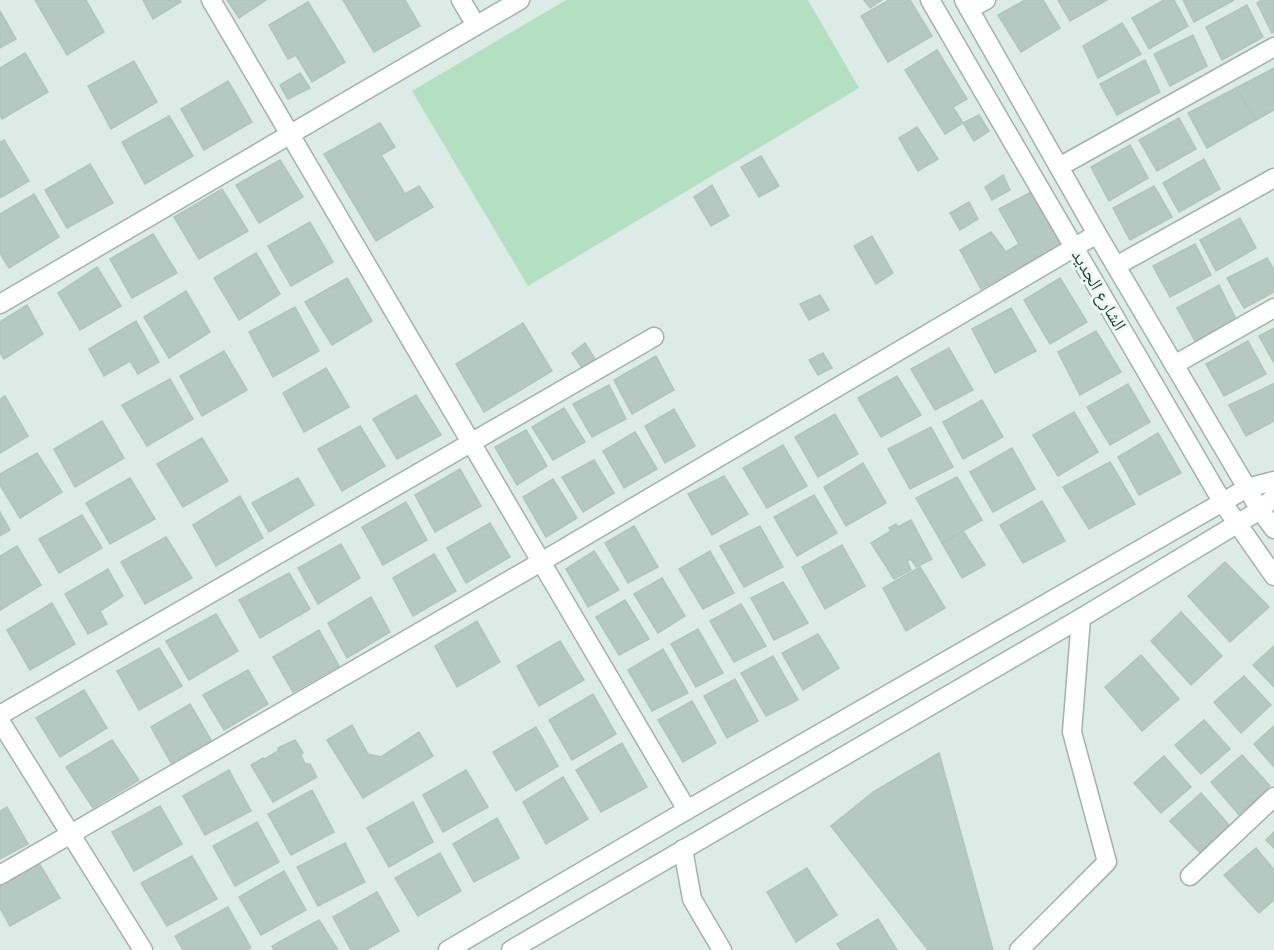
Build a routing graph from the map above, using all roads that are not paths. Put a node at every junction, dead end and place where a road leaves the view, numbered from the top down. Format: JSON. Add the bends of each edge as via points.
{"nodes":[{"id":1,"x":211,"y":0,"type":"edge"},
{"id":2,"x":461,"y":0,"type":"edge"},
{"id":3,"x":520,"y":0,"type":"edge"},
{"id":4,"x":930,"y":0,"type":"edge"},
{"id":5,"x":986,"y":0,"type":"edge"},
{"id":6,"x":966,"y":5,"type":"edge"},
{"id":7,"x":476,"y":26,"type":"junction"},
{"id":8,"x":1274,"y":47,"type":"edge"},
{"id":9,"x":290,"y":134,"type":"junction"},
{"id":10,"x":1059,"y":167,"type":"junction"},
{"id":11,"x":1274,"y":178,"type":"edge"},
{"id":12,"x":1097,"y":234,"type":"junction"},
{"id":13,"x":1074,"y":248,"type":"junction"},
{"id":14,"x":1116,"y":266,"type":"junction"},
{"id":15,"x":0,"y":304,"type":"edge"},
{"id":16,"x":1274,"y":308,"type":"edge"},
{"id":17,"x":654,"y":337,"type":"dead end"},
{"id":18,"x":1174,"y":365,"type":"junction"},
{"id":19,"x":471,"y":443,"type":"junction"},
{"id":20,"x":1274,"y":480,"type":"edge"},
{"id":21,"x":1247,"y":488,"type":"junction"},
{"id":22,"x":1274,"y":497,"type":"edge"},
{"id":23,"x":1223,"y":503,"type":"junction"},
{"id":24,"x":1260,"y":510,"type":"junction"},
{"id":25,"x":1237,"y":524,"type":"junction"},
{"id":26,"x":1274,"y":529,"type":"edge"},
{"id":27,"x":541,"y":561,"type":"junction"},
{"id":28,"x":1274,"y":576,"type":"edge"},
{"id":29,"x":1081,"y":618,"type":"junction"},
{"id":30,"x":0,"y":716,"type":"edge"},
{"id":31,"x":0,"y":721,"type":"edge"},
{"id":32,"x":1274,"y":797,"type":"edge"},
{"id":33,"x":687,"y":810,"type":"junction"},
{"id":34,"x":70,"y":834,"type":"junction"},
{"id":35,"x":683,"y":849,"type":"junction"},
{"id":36,"x":0,"y":875,"type":"edge"},
{"id":37,"x":1190,"y":876,"type":"dead end"},
{"id":38,"x":142,"y":950,"type":"edge"},
{"id":39,"x":448,"y":950,"type":"edge"},
{"id":40,"x":511,"y":950,"type":"edge"},
{"id":41,"x":722,"y":950,"type":"edge"},
{"id":42,"x":1019,"y":950,"type":"edge"}],
"edges":[{"from":1,"to":9,"type":"street"},
{"from":2,"to":7,"type":"street"},
{"from":3,"to":7,"type":"street"},
{"from":4,"to":13,"type":"street","name":"الشارع الجديد"},
{"from":5,"to":6,"type":"street"},
{"from":6,"to":10,"type":"street","name":"الشارع الجديد"},
{"from":7,"to":9,"type":"street"},
{"from":8,"to":10,"type":"street"},
{"from":9,"to":15,"type":"street"},
{"from":9,"to":19,"type":"street"},
{"from":10,"to":12,"type":"street","name":"الشارع الجديد"},
{"from":11,"to":14,"type":"street"},
{"from":12,"to":13,"type":"street"},
{"from":12,"to":14,"type":"street","name":"الشارع الجديد"},
{"from":13,"to":23,"type":"street","name":"الشارع الجديد"},
{"from":13,"to":27,"type":"street"},
{"from":14,"to":18,"type":"street","name":"الشارع الجديد"},
{"from":16,"to":18,"type":"street"},
{"from":17,"to":19,"type":"street"},
{"from":18,"to":21,"type":"street","name":"الشارع الجديد"},
{"from":19,"to":27,"type":"street"},
{"from":19,"to":30,"type":"street"},
{"from":20,"to":21,"type":"street"},
{"from":21,"to":23,"type":"street"},
{"from":21,"to":24,"type":"street","name":"الشارع الجديد"},
{"from":22,"to":24,"type":"street"},
{"from":23,"to":25,"type":"street","name":"الشارع الجديد"},
{"from":23,"to":33,"type":"street"},
{"from":24,"to":25,"type":"street"},
{"from":24,"to":26,"type":"street","name":"الشارع الجديد"},
{"from":25,"to":28,"type":"street","name":"الشارع الجديد"},
{"from":25,"to":29,"type":"street"},
{"from":27,"to":33,"type":"street"},
{"from":27,"to":34,"type":"street"},
{"from":29,"to":35,"type":"street"},
{"from":29,"to":42,"type":"street","via":[[1072,732],[1107,861]]},
{"from":31,"to":34,"type":"street"},
{"from":32,"to":37,"type":"street"},
{"from":33,"to":39,"type":"street"},
{"from":34,"to":36,"type":"street"},
{"from":34,"to":38,"type":"street"},
{"from":35,"to":40,"type":"street"},
{"from":35,"to":41,"type":"street","via":[[693,899]]}]}
